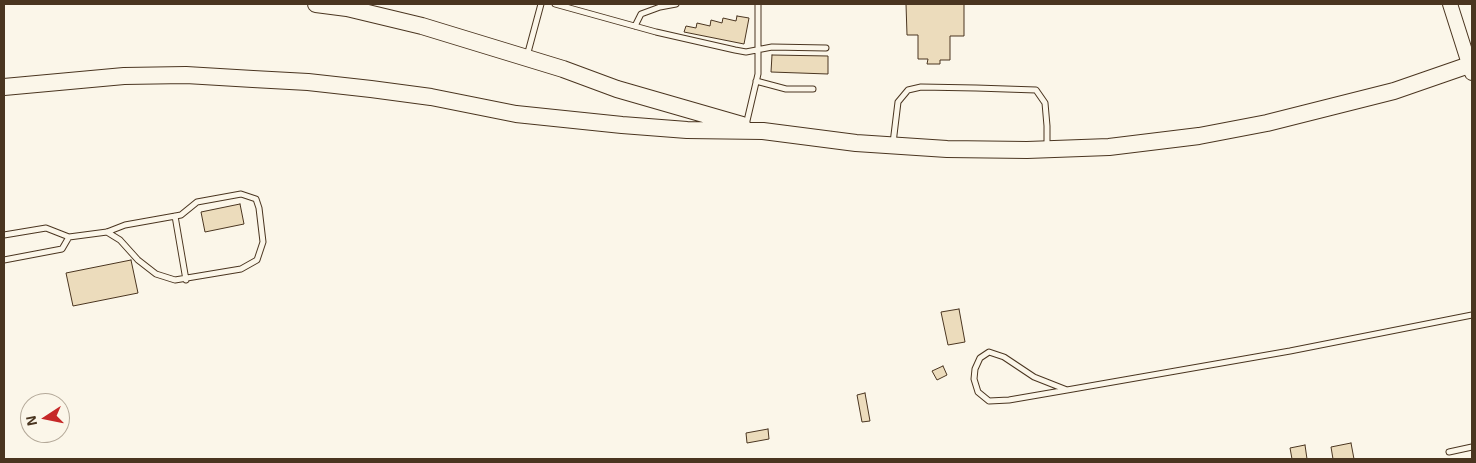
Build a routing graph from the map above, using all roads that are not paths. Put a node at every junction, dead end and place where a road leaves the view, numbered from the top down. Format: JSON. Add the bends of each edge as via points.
{"nodes":[{"id":1,"x":316,"y":4,"type":"edge"},
{"id":2,"x":541,"y":4,"type":"edge"},
{"id":3,"x":555,"y":4,"type":"edge"},
{"id":4,"x":579,"y":4,"type":"edge"},
{"id":5,"x":676,"y":4,"type":"edge"},
{"id":6,"x":758,"y":4,"type":"edge"},
{"id":7,"x":1450,"y":4,"type":"edge"},
{"id":8,"x":576,"y":10,"type":"junction"},
{"id":9,"x":635,"y":26,"type":"junction"},
{"id":10,"x":826,"y":48,"type":"dead end"},
{"id":11,"x":758,"y":49,"type":"junction"},
{"id":12,"x":527,"y":57,"type":"junction"},
{"id":13,"x":1471,"y":68,"type":"edge"},
{"id":14,"x":756,"y":81,"type":"junction"},
{"id":15,"x":4,"y":87,"type":"edge"},
{"id":16,"x":813,"y":89,"type":"dead end"},
{"id":17,"x":746,"y":126,"type":"junction"},
{"id":18,"x":763,"y":131,"type":"junction"},
{"id":19,"x":892,"y":146,"type":"junction"},
{"id":20,"x":1047,"y":149,"type":"junction"},
{"id":21,"x":175,"y":216,"type":"junction"},
{"id":22,"x":107,"y":232,"type":"junction"},
{"id":23,"x":4,"y":235,"type":"edge"},
{"id":24,"x":69,"y":237,"type":"junction"},
{"id":25,"x":4,"y":260,"type":"edge"},
{"id":26,"x":186,"y":280,"type":"junction"},
{"id":27,"x":1472,"y":315,"type":"edge"},
{"id":28,"x":1067,"y":390,"type":"junction"},
{"id":29,"x":1472,"y":447,"type":"edge"},
{"id":30,"x":1450,"y":452,"type":"dead end"}],
"edges":[{"from":1,"to":12,"type":"main road","via":[[422,26]]},
{"from":2,"to":12,"type":"lane"},
{"from":3,"to":8,"type":"lane"},
{"from":4,"to":8,"type":"lane"},
{"from":5,"to":9,"type":"lane","via":[[641,14]]},
{"from":6,"to":11,"type":"lane"},
{"from":7,"to":13,"type":"street"},
{"from":8,"to":9,"type":"lane"},
{"from":9,"to":11,"type":"lane","via":[[735,50]]},
{"from":10,"to":11,"type":"lane"},
{"from":11,"to":14,"type":"lane"},
{"from":12,"to":17,"type":"main road","via":[[617,89]]},
{"from":13,"to":20,"type":"main road","via":[[1267,123],[1199,136],[1110,147]]},
{"from":14,"to":16,"type":"lane","via":[[786,89]]},
{"from":14,"to":17,"type":"lane"},
{"from":15,"to":18,"type":"main road","via":[[124,76],[253,78],[371,89],[516,114],[583,121],[687,130]]},
{"from":17,"to":18,"type":"main road"},
{"from":18,"to":19,"type":"main road"},
{"from":19,"to":20,"type":"main road"},
{"from":19,"to":20,"type":"lane","via":[[898,102],[908,90],[921,87],[1036,90],[1045,103]]},
{"from":21,"to":22,"type":"lane","via":[[125,225]]},
{"from":21,"to":26,"type":"lane"},
{"from":21,"to":26,"type":"lane","via":[[197,202],[241,194],[256,199],[259,208],[263,242],[257,260],[241,269]]},
{"from":22,"to":24,"type":"lane"},
{"from":22,"to":26,"type":"lane","via":[[156,274]]},
{"from":23,"to":24,"type":"lane","via":[[46,228]]},
{"from":24,"to":25,"type":"lane","via":[[62,249]]},
{"from":27,"to":28,"type":"lane"},
{"from":28,"to":28,"type":"lane","via":[[989,401],[978,392],[975,369],[980,358],[989,352],[1004,357],[1034,377]]},
{"from":29,"to":30,"type":"lane"}]}
